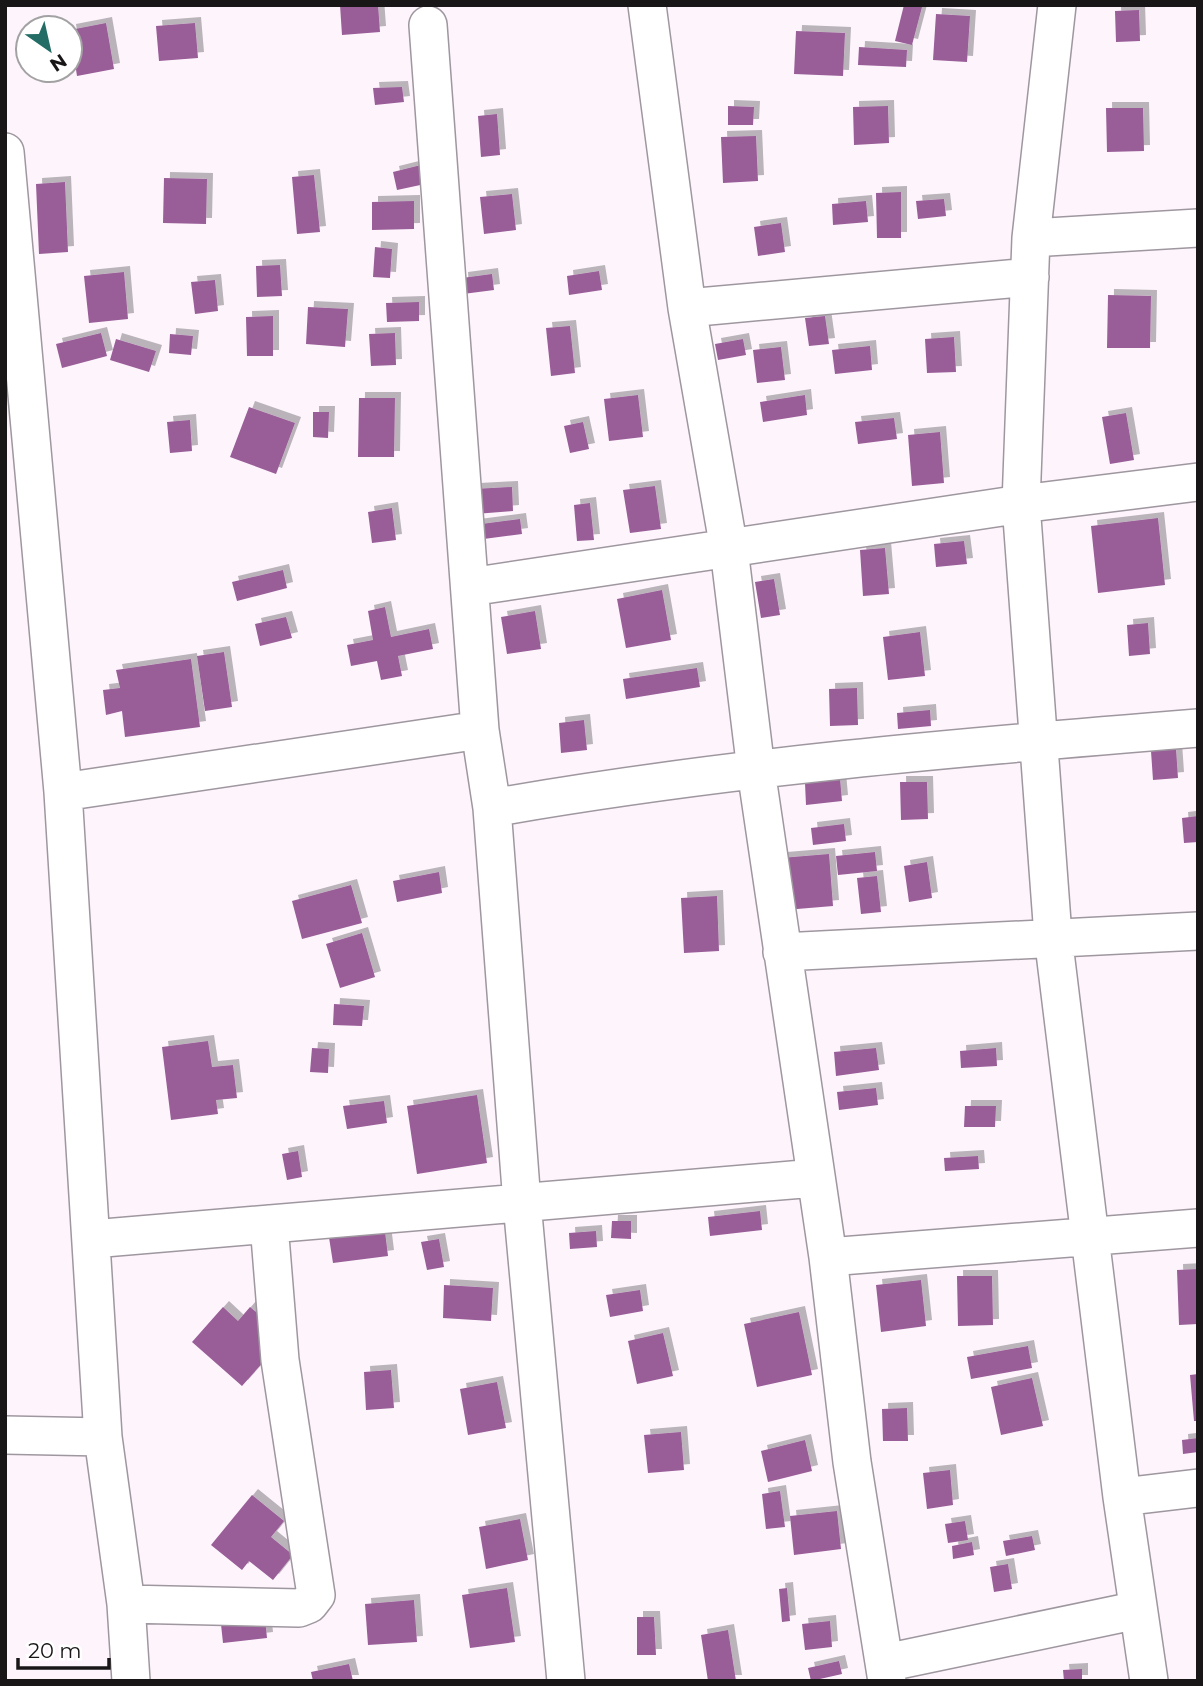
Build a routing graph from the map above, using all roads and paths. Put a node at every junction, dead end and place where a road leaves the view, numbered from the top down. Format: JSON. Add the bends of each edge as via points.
{"nodes":[{"id":1,"x":647,"y":5,"type":"edge"},
{"id":2,"x":1057,"y":5,"type":"edge"},
{"id":3,"x":429,"y":25,"type":"dead end"},
{"id":4,"x":5,"y":152,"type":"edge"},
{"id":5,"x":1198,"y":228,"type":"edge"},
{"id":6,"x":1031,"y":238,"type":"junction"},
{"id":7,"x":10,"y":258,"type":"edge"},
{"id":8,"x":1030,"y":277,"type":"junction"},
{"id":9,"x":688,"y":308,"type":"junction"},
{"id":10,"x":1198,"y":482,"type":"edge"},
{"id":11,"x":1021,"y":504,"type":"junction"},
{"id":12,"x":729,"y":549,"type":"junction"},
{"id":13,"x":470,"y":587,"type":"junction"},
{"id":14,"x":1198,"y":729,"type":"edge"},
{"id":15,"x":480,"y":730,"type":"junction"},
{"id":16,"x":1038,"y":741,"type":"junction"},
{"id":17,"x":756,"y":770,"type":"junction"},
{"id":18,"x":63,"y":792,"type":"junction"},
{"id":19,"x":492,"y":808,"type":"junction"},
{"id":20,"x":1198,"y":931,"type":"edge"},
{"id":21,"x":1053,"y":936,"type":"junction"},
{"id":22,"x":782,"y":952,"type":"junction"},
{"id":23,"x":815,"y":1178,"type":"junction"},
{"id":24,"x":522,"y":1203,"type":"junction"},
{"id":25,"x":269,"y":1224,"type":"junction"},
{"id":26,"x":1198,"y":1228,"type":"edge"},
{"id":27,"x":1091,"y":1236,"type":"junction"},
{"id":28,"x":92,"y":1239,"type":"junction"},
{"id":29,"x":828,"y":1257,"type":"junction"},
{"id":30,"x":5,"y":1435,"type":"edge"},
{"id":31,"x":103,"y":1437,"type":"junction"},
{"id":32,"x":1198,"y":1488,"type":"edge"},
{"id":33,"x":1122,"y":1497,"type":"junction"},
{"id":34,"x":126,"y":1604,"type":"junction"},
{"id":35,"x":1138,"y":1610,"type":"junction"},
{"id":36,"x":886,"y":1672,"type":"edge"},
{"id":37,"x":131,"y":1681,"type":"edge"},
{"id":38,"x":565,"y":1681,"type":"edge"},
{"id":39,"x":1149,"y":1681,"type":"edge"}],
"edges":[{"from":1,"to":9,"type":"street"},
{"from":2,"to":6,"type":"street"},
{"from":3,"to":13,"type":"street"},
{"from":4,"to":7,"type":"street"},
{"from":5,"to":6,"type":"street"},
{"from":6,"to":8,"type":"street"},
{"from":7,"to":18,"type":"street"},
{"from":8,"to":9,"type":"street"},
{"from":8,"to":11,"type":"street"},
{"from":9,"to":12,"type":"street"},
{"from":10,"to":11,"type":"street"},
{"from":11,"to":12,"type":"street"},
{"from":11,"to":16,"type":"street"},
{"from":12,"to":13,"type":"street"},
{"from":12,"to":17,"type":"street"},
{"from":13,"to":15,"type":"street"},
{"from":14,"to":16,"type":"street"},
{"from":15,"to":18,"type":"street"},
{"from":15,"to":19,"type":"street"},
{"from":16,"to":17,"type":"street"},
{"from":16,"to":21,"type":"street"},
{"from":17,"to":19,"type":"street","via":[[626,785]]},
{"from":17,"to":22,"type":"street"},
{"from":18,"to":28,"type":"street"},
{"from":19,"to":24,"type":"street"},
{"from":20,"to":21,"type":"street"},
{"from":21,"to":22,"type":"street"},
{"from":21,"to":27,"type":"street"},
{"from":22,"to":23,"type":"street"},
{"from":23,"to":24,"type":"street"},
{"from":23,"to":29,"type":"street"},
{"from":24,"to":25,"type":"street"},
{"from":24,"to":38,"type":"street"},
{"from":25,"to":28,"type":"street"},
{"from":25,"to":34,"type":"street","via":[[280,1360],[316,1595],[299,1608]]},
{"from":26,"to":27,"type":"street"},
{"from":27,"to":29,"type":"street"},
{"from":27,"to":33,"type":"street"},
{"from":28,"to":31,"type":"street"},
{"from":29,"to":36,"type":"street","via":[[852,1462]]},
{"from":30,"to":31,"type":"street"},
{"from":31,"to":34,"type":"street"},
{"from":32,"to":33,"type":"street"},
{"from":33,"to":35,"type":"street"},
{"from":34,"to":37,"type":"street"},
{"from":35,"to":36,"type":"street"},
{"from":35,"to":39,"type":"street"}]}
